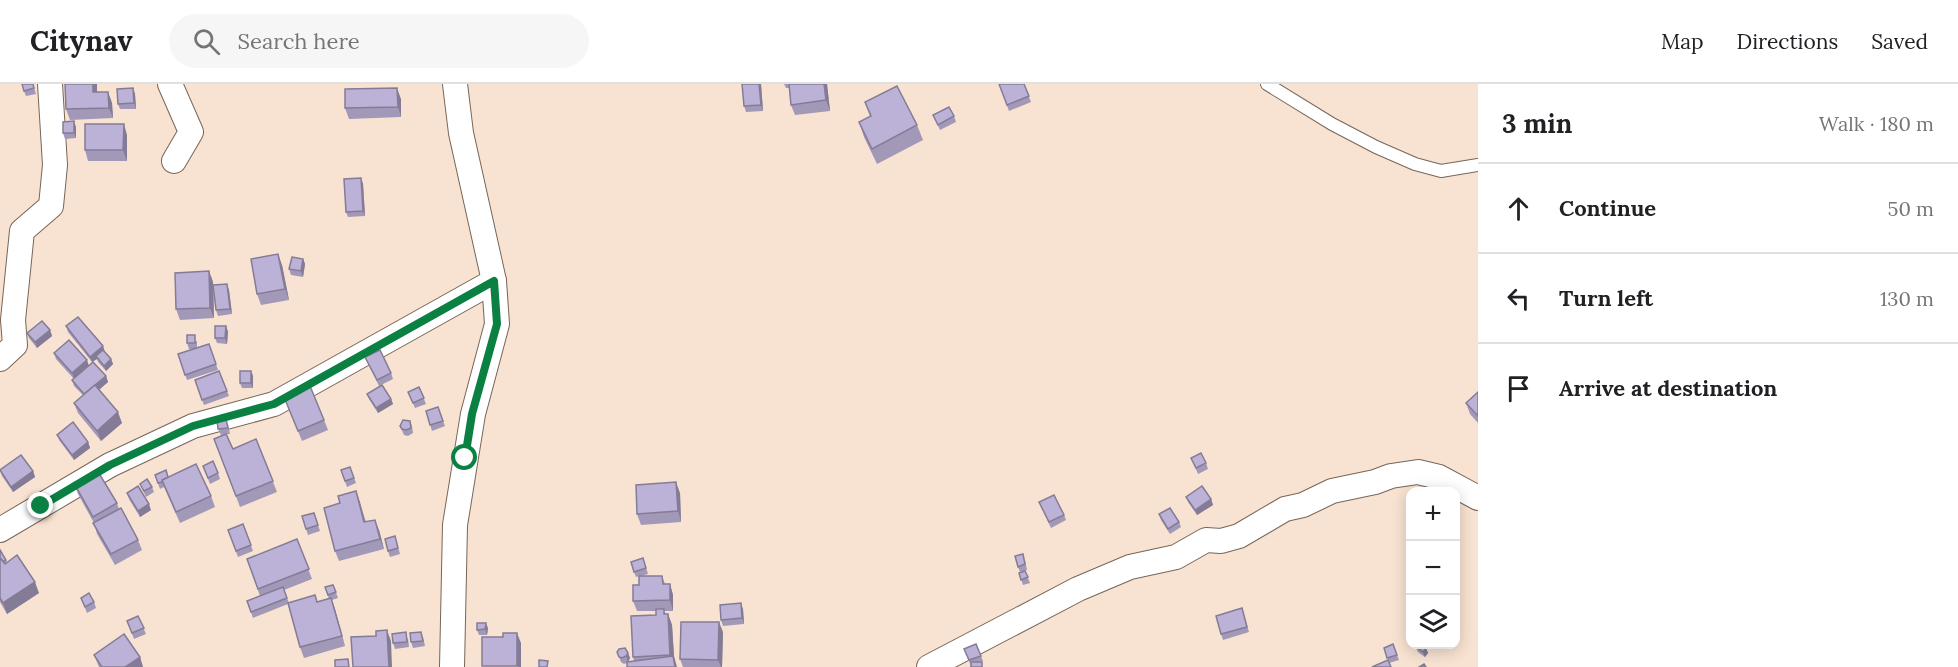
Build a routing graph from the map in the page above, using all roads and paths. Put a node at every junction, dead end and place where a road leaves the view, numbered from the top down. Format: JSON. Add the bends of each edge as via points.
{"nodes":[{"id":1,"x":50,"y":84,"type":"edge"},
{"id":2,"x":170,"y":84,"type":"edge"},
{"id":3,"x":455,"y":84,"type":"edge"},
{"id":4,"x":1267,"y":84,"type":"edge"},
{"id":5,"x":174,"y":161,"type":"dead end"},
{"id":6,"x":1478,"y":165,"type":"edge"},
{"id":7,"x":494,"y":281,"type":"junction"},
{"id":8,"x":0,"y":359,"type":"edge"},
{"id":9,"x":1478,"y":498,"type":"edge"},
{"id":10,"x":0,"y":530,"type":"edge"},
{"id":11,"x":452,"y":667,"type":"edge"},
{"id":12,"x":929,"y":667,"type":"edge"}],
"edges":[{"from":1,"to":8,"type":"street","via":[[55,165],[51,206],[22,231],[13,320],[15,345]]},
{"from":2,"to":5,"type":"street","via":[[192,132]]},
{"from":3,"to":7,"type":"street","via":[[461,134]]},
{"from":4,"to":6,"type":"lane","via":[[1332,124],[1416,164],[1441,171]]},
{"from":7,"to":10,"type":"street","via":[[274,404],[193,426],[110,465]]},
{"from":7,"to":11,"type":"street","via":[[497,324],[472,414],[455,525]]},
{"from":9,"to":12,"type":"street","via":[[1439,477],[1418,472],[1332,490],[1303,505],[1285,509],[1239,536],[1206,540],[1176,557],[1130,567],[1078,589]]}]}
